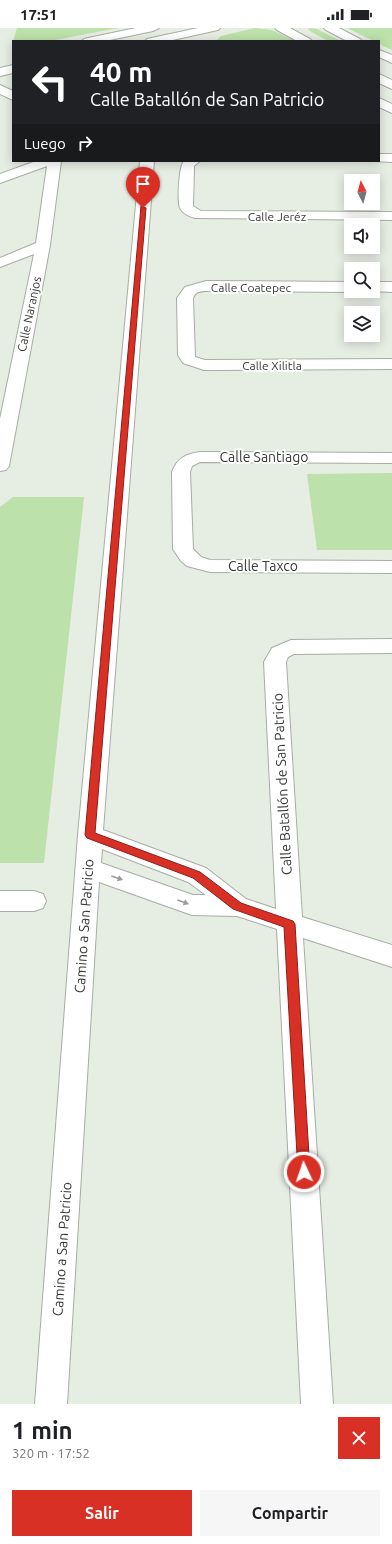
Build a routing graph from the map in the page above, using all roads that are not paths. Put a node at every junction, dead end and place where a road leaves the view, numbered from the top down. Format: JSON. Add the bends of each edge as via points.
{"nodes":[{"id":1,"x":153,"y":28,"type":"edge"},
{"id":2,"x":160,"y":28,"type":"edge"},
{"id":3,"x":214,"y":28,"type":"edge"},
{"id":4,"x":281,"y":28,"type":"edge"},
{"id":5,"x":330,"y":28,"type":"edge"},
{"id":6,"x":193,"y":32,"type":"junction"},
{"id":7,"x":175,"y":39,"type":"edge"},
{"id":8,"x":93,"y":40,"type":"edge"},
{"id":9,"x":155,"y":40,"type":"edge"},
{"id":10,"x":165,"y":40,"type":"edge"},
{"id":11,"x":205,"y":40,"type":"edge"},
{"id":12,"x":304,"y":40,"type":"edge"},
{"id":13,"x":354,"y":40,"type":"edge"},
{"id":14,"x":380,"y":53,"type":"edge"},
{"id":15,"x":392,"y":59,"type":"edge"},
{"id":16,"x":12,"y":69,"type":"edge"},
{"id":17,"x":0,"y":72,"type":"edge"},
{"id":18,"x":380,"y":79,"type":"edge"},
{"id":19,"x":392,"y":85,"type":"edge"},
{"id":20,"x":0,"y":89,"type":"edge"},
{"id":21,"x":11,"y":102,"type":"edge"},
{"id":22,"x":380,"y":158,"type":"edge"},
{"id":23,"x":392,"y":158,"type":"edge"},
{"id":24,"x":45,"y":162,"type":"edge"},
{"id":25,"x":54,"y":162,"type":"edge"},
{"id":26,"x":147,"y":162,"type":"edge"},
{"id":27,"x":191,"y":162,"type":"edge"},
{"id":28,"x":0,"y":179,"type":"edge"},
{"id":29,"x":392,"y":216,"type":"edge"},
{"id":30,"x":43,"y":245,"type":"junction"},
{"id":31,"x":0,"y":263,"type":"edge"},
{"id":32,"x":344,"y":287,"type":"edge"},
{"id":33,"x":380,"y":287,"type":"edge"},
{"id":34,"x":392,"y":288,"type":"edge"},
{"id":35,"x":185,"y":325,"type":"joint"},
{"id":36,"x":20,"y":357,"type":"junction"},
{"id":37,"x":392,"y":364,"type":"edge"},
{"id":38,"x":0,"y":366,"type":"edge"},
{"id":39,"x":392,"y":458,"type":"edge"},
{"id":40,"x":0,"y":466,"type":"edge"},
{"id":41,"x":181,"y":508,"type":"joint"},
{"id":42,"x":392,"y":567,"type":"edge"},
{"id":43,"x":392,"y":646,"type":"edge"},
{"id":44,"x":90,"y":835,"type":"junction"},
{"id":45,"x":88,"y":868,"type":"junction"},
{"id":46,"x":0,"y":901,"type":"edge"},
{"id":47,"x":34,"y":901,"type":"dead end"},
{"id":48,"x":237,"y":906,"type":"junction"},
{"id":49,"x":290,"y":924,"type":"junction"},
{"id":50,"x":392,"y":956,"type":"edge"},
{"id":51,"x":51,"y":1404,"type":"edge"},
{"id":52,"x":317,"y":1404,"type":"edge"}],
"edges":[{"from":1,"to":8,"type":"street"},
{"from":2,"to":7,"type":"street"},
{"from":2,"to":9,"type":"street"},
{"from":3,"to":6,"type":"street"},
{"from":4,"to":12,"type":"street"},
{"from":5,"to":13,"type":"street"},
{"from":6,"to":7,"type":"street"},
{"from":6,"to":11,"type":"street"},
{"from":7,"to":10,"type":"street"},
{"from":14,"to":15,"type":"street"},
{"from":16,"to":17,"type":"street"},
{"from":18,"to":19,"type":"street"},
{"from":20,"to":21,"type":"street"},
{"from":22,"to":23,"type":"street"},
{"from":24,"to":28,"type":"street"},
{"from":25,"to":30,"type":"street","name":"Calle Naranjos"},
{"from":26,"to":44,"type":"street","name":"Camino a San Patricio"},
{"from":27,"to":29,"type":"street","name":"Calle Jeréz","via":[[187,169],[186,206],[200,215]]},
{"from":30,"to":31,"type":"street"},
{"from":30,"to":36,"type":"street","name":"Calle Naranjos"},
{"from":32,"to":35,"type":"street","name":"Calle Coatepec","via":[[198,287],[186,293]]},
{"from":33,"to":34,"type":"street"},
{"from":35,"to":37,"type":"street","name":"Calle Xilitla","via":[[186,355],[189,360],[200,364]]},
{"from":36,"to":38,"type":"street"},
{"from":36,"to":40,"type":"street","name":"Calle Naranjos"},
{"from":39,"to":41,"type":"street","name":"Calle Santiago","via":[[192,458],[183,465],[181,472]]},
{"from":41,"to":42,"type":"street","name":"Calle Taxco","via":[[185,555],[200,564]]},
{"from":43,"to":49,"type":"street","name":"Calle Batallón de San Patricio","via":[[298,647],[285,649],[279,653],[275,662]]},
{"from":44,"to":45,"type":"street","name":"Camino a San Patricio"},
{"from":44,"to":48,"type":"street","via":[[197,875]]},
{"from":45,"to":48,"type":"street","one_way":true,"via":[[192,905]]},
{"from":45,"to":51,"type":"street","name":"Camino a San Patricio"},
{"from":46,"to":47,"type":"street"},
{"from":48,"to":49,"type":"street"},
{"from":49,"to":50,"type":"street"},
{"from":49,"to":52,"type":"street","name":"Calle Batallón de San Patricio"}]}
